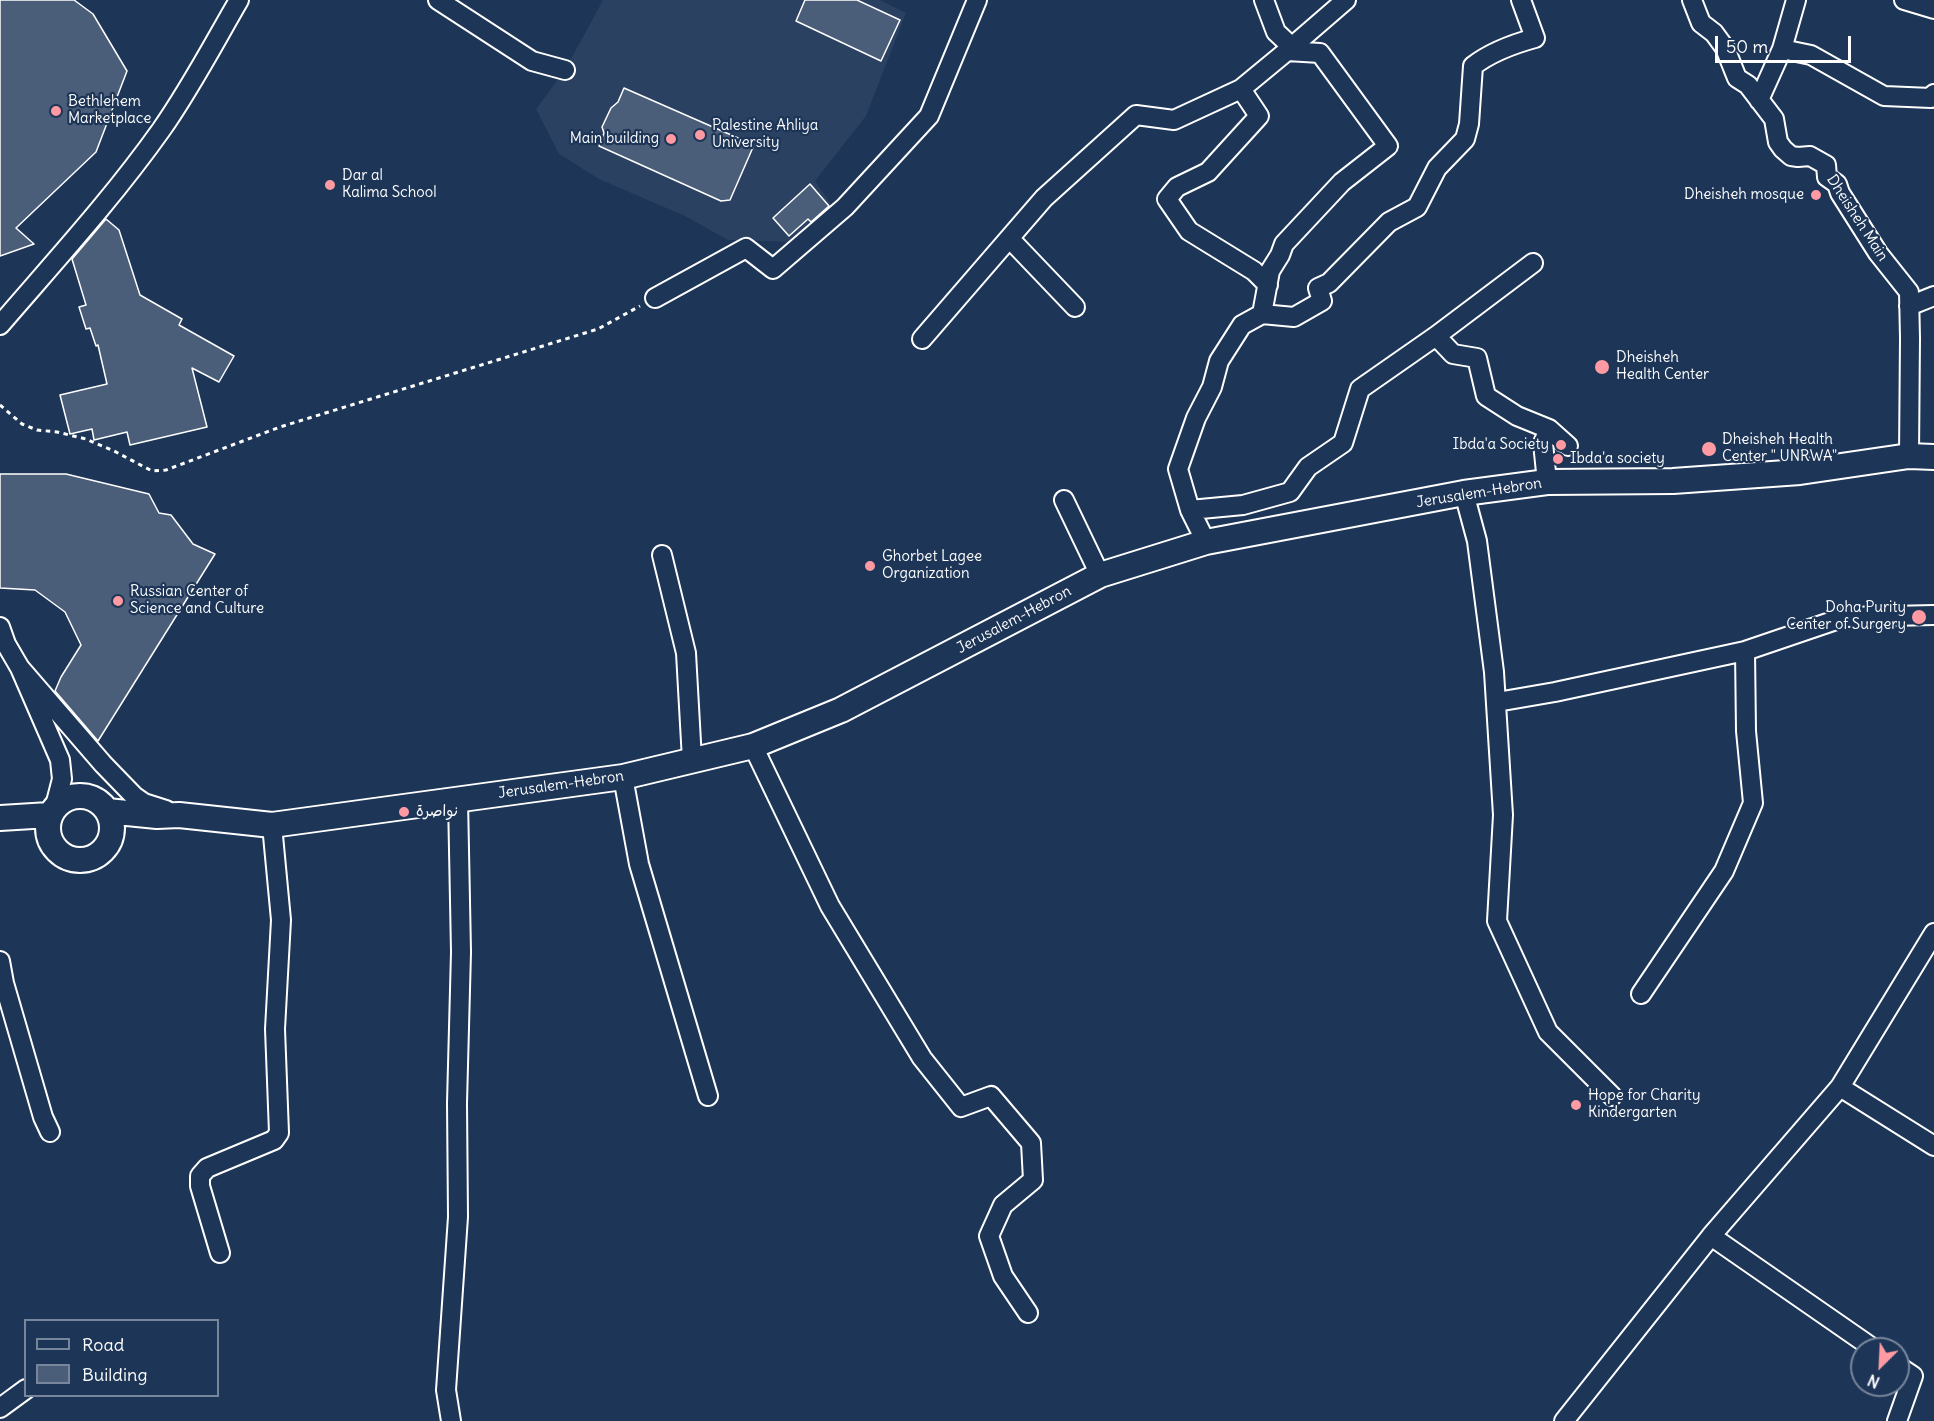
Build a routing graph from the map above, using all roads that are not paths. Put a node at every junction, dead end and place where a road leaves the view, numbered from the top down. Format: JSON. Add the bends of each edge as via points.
{"nodes":[{"id":1,"x":239,"y":0,"type":"edge"},
{"id":2,"x":438,"y":0,"type":"edge"},
{"id":3,"x":977,"y":0,"type":"edge"},
{"id":4,"x":1264,"y":0,"type":"edge"},
{"id":5,"x":1346,"y":0,"type":"edge"},
{"id":6,"x":1521,"y":0,"type":"edge"},
{"id":7,"x":1692,"y":0,"type":"edge"},
{"id":8,"x":1796,"y":0,"type":"edge"},
{"id":9,"x":1904,"y":0,"type":"edge"},
{"id":10,"x":1934,"y":9,"type":"edge"},
{"id":11,"x":1289,"y":49,"type":"junction"},
{"id":12,"x":1782,"y":50,"type":"junction"},
{"id":13,"x":565,"y":70,"type":"dead end"},
{"id":14,"x":1241,"y":89,"type":"junction"},
{"id":15,"x":1934,"y":94,"type":"edge"},
{"id":16,"x":1759,"y":100,"type":"junction"},
{"id":17,"x":1010,"y":239,"type":"junction"},
{"id":18,"x":1533,"y":263,"type":"dead end"},
{"id":19,"x":1268,"y":285,"type":"junction"},
{"id":20,"x":1934,"y":296,"type":"edge"},
{"id":21,"x":655,"y":298,"type":"road end"},
{"id":22,"x":1909,"y":306,"type":"junction"},
{"id":23,"x":1075,"y":307,"type":"dead end"},
{"id":24,"x":1262,"y":314,"type":"junction"},
{"id":25,"x":0,"y":325,"type":"edge"},
{"id":26,"x":1436,"y":336,"type":"junction"},
{"id":27,"x":922,"y":339,"type":"dead end"},
{"id":28,"x":1549,"y":429,"type":"junction"},
{"id":29,"x":1568,"y":446,"type":"dead end"},
{"id":30,"x":1909,"y":456,"type":"junction"},
{"id":31,"x":1934,"y":457,"type":"edge"},
{"id":32,"x":1547,"y":482,"type":"junction"},
{"id":33,"x":1464,"y":493,"type":"junction"},
{"id":34,"x":1064,"y":501,"type":"dead end"},
{"id":35,"x":1190,"y":510,"type":"junction"},
{"id":36,"x":1206,"y":542,"type":"junction"},
{"id":37,"x":662,"y":555,"type":"dead end"},
{"id":38,"x":1100,"y":575,"type":"junction"},
{"id":39,"x":1934,"y":615,"type":"edge"},
{"id":40,"x":0,"y":627,"type":"edge"},
{"id":41,"x":1745,"y":651,"type":"junction"},
{"id":42,"x":20,"y":668,"type":"junction"},
{"id":43,"x":1497,"y":702,"type":"junction"},
{"id":44,"x":753,"y":746,"type":"junction"},
{"id":45,"x":692,"y":760,"type":"junction"},
{"id":46,"x":623,"y":777,"type":"junction"},
{"id":47,"x":458,"y":799,"type":"junction"},
{"id":48,"x":52,"y":810,"type":"junction"},
{"id":49,"x":107,"y":811,"type":"junction"},
{"id":50,"x":179,"y":815,"type":"junction"},
{"id":51,"x":0,"y":818,"type":"edge"},
{"id":52,"x":272,"y":825,"type":"junction"},
{"id":53,"x":1934,"y":933,"type":"edge"},
{"id":54,"x":0,"y":961,"type":"edge"},
{"id":55,"x":1641,"y":994,"type":"dead end"},
{"id":56,"x":1840,"y":1087,"type":"junction"},
{"id":57,"x":708,"y":1096,"type":"dead end"},
{"id":58,"x":1612,"y":1096,"type":"dead end"},
{"id":59,"x":50,"y":1132,"type":"dead end"},
{"id":60,"x":1934,"y":1146,"type":"edge"},
{"id":61,"x":1711,"y":1236,"type":"junction"},
{"id":62,"x":220,"y":1253,"type":"dead end"},
{"id":63,"x":1028,"y":1313,"type":"dead end"},
{"id":64,"x":1857,"y":1337,"type":"edge"},
{"id":65,"x":24,"y":1390,"type":"edge"},
{"id":66,"x":1906,"y":1397,"type":"edge"},
{"id":67,"x":0,"y":1408,"type":"edge"},
{"id":68,"x":451,"y":1421,"type":"edge"},
{"id":69,"x":1564,"y":1421,"type":"edge"},
{"id":70,"x":1897,"y":1421,"type":"edge"}],
"edges":[{"from":1,"to":25,"type":"street","via":[[143,155]]},
{"from":2,"to":13,"type":"street","via":[[532,61]]},
{"from":3,"to":21,"type":"street","via":[[929,116],[845,207],[773,269],[746,248]]},
{"from":4,"to":11,"type":"street","via":[[1276,32]]},
{"from":5,"to":11,"type":"street"},
{"from":6,"to":24,"type":"street","via":[[1535,38],[1514,43],[1473,66],[1465,139],[1437,168],[1417,207],[1389,222],[1329,283],[1318,288],[1322,301],[1294,317]]},
{"from":7,"to":16,"type":"street","name":"Dheisheh Main","via":[[1701,23],[1725,48],[1737,78]]},
{"from":8,"to":12,"type":"street"},
{"from":9,"to":10,"type":"street"},
{"from":11,"to":14,"type":"street"},
{"from":11,"to":19,"type":"street","via":[[1320,53],[1388,146],[1342,182],[1284,244],[1270,271]]},
{"from":12,"to":15,"type":"street","via":[[1811,55],[1884,96],[1931,98]]},
{"from":12,"to":16,"type":"street"},
{"from":14,"to":17,"type":"street","via":[[1174,120],[1136,115],[1044,198]]},
{"from":14,"to":19,"type":"street","via":[[1259,116],[1208,172],[1177,187],[1167,199],[1189,231],[1254,271]]},
{"from":16,"to":22,"type":"street","name":"Dheisheh Main","via":[[1774,119],[1783,150],[1791,156],[1810,156],[1826,165],[1827,177],[1837,184],[1878,253],[1909,292]]},
{"from":17,"to":23,"type":"street"},
{"from":17,"to":27,"type":"street"},
{"from":18,"to":26,"type":"street"},
{"from":19,"to":24,"type":"street"},
{"from":20,"to":22,"type":"street"},
{"from":22,"to":30,"type":"street","name":"Dheisheh Main"},
{"from":24,"to":35,"type":"street","via":[[1242,325],[1219,361],[1212,387],[1196,418],[1178,469]]},
{"from":26,"to":28,"type":"street","via":[[1453,354],[1477,358],[1486,396],[1517,416]]},
{"from":26,"to":35,"type":"street","via":[[1360,389],[1343,443],[1308,467],[1290,492],[1243,505]]},
{"from":28,"to":29,"type":"street"},
{"from":28,"to":32,"type":"street","via":[[1544,443]]},
{"from":30,"to":31,"type":"main road","name":"Jerusalem-Hebron"},
{"from":30,"to":32,"type":"main road","name":"Jerusalem-Hebron","via":[[1800,472],[1685,481]]},
{"from":32,"to":33,"type":"main road","name":"Jerusalem-Hebron"},
{"from":33,"to":36,"type":"main road","name":"Jerusalem-Hebron"},
{"from":33,"to":43,"type":"street","via":[[1477,541]]},
{"from":34,"to":38,"type":"street"},
{"from":35,"to":36,"type":"street"},
{"from":36,"to":38,"type":"main road","name":"Jerusalem-Hebron"},
{"from":37,"to":45,"type":"street","via":[[686,653]]},
{"from":38,"to":44,"type":"main road","name":"Jerusalem-Hebron","via":[[841,710]]},
{"from":39,"to":41,"type":"street","via":[[1845,617]]},
{"from":40,"to":42,"type":"street"},
{"from":41,"to":43,"type":"street"},
{"from":41,"to":55,"type":"street","via":[[1746,731],[1753,803],[1724,871]]},
{"from":42,"to":48,"type":"street","via":[[60,760],[62,779]]},
{"from":42,"to":50,"type":"street","via":[[134,796]]},
{"from":43,"to":58,"type":"street","via":[[1503,815],[1497,921],[1548,1032]]},
{"from":44,"to":45,"type":"main road","name":"Jerusalem-Hebron"},
{"from":44,"to":63,"type":"street","via":[[830,906],[922,1058],[962,1107],[991,1096],[1031,1143],[1034,1180],[1003,1205],[989,1236],[1003,1276]]},
{"from":45,"to":46,"type":"main road","name":"Jerusalem-Hebron"},
{"from":46,"to":47,"type":"main road","name":"Jerusalem-Hebron"},
{"from":46,"to":57,"type":"street","via":[[639,864]]},
{"from":47,"to":52,"type":"main road","name":"Jerusalem-Hebron"},
{"from":47,"to":68,"type":"street","via":[[458,1217],[446,1390]]},
{"from":48,"to":49,"type":"main road","via":[[63,799],[85,795],[96,799]]},
{"from":48,"to":49,"type":"main road","via":[[48,836],[52,846],[59,854],[79,860],[89,859],[106,847],[112,827]]},
{"from":48,"to":51,"type":"main road"},
{"from":49,"to":50,"type":"main road","name":"Jerusalem-Hebron"},
{"from":50,"to":52,"type":"main road","name":"Jerusalem-Hebron"},
{"from":52,"to":62,"type":"street","via":[[281,920],[275,1029],[279,1133],[274,1140],[207,1168],[200,1176]]},
{"from":53,"to":56,"type":"street"},
{"from":54,"to":59,"type":"street"},
{"from":56,"to":60,"type":"street"},
{"from":56,"to":61,"type":"street"},
{"from":61,"to":64,"type":"street"},
{"from":61,"to":69,"type":"street"},
{"from":65,"to":67,"type":"street"},
{"from":66,"to":70,"type":"street"}]}
